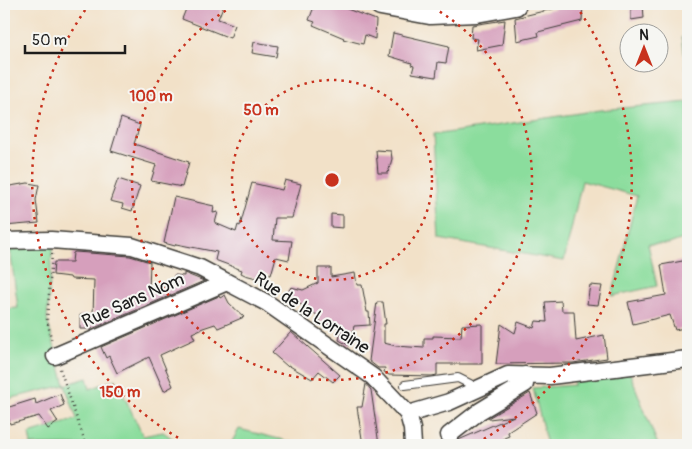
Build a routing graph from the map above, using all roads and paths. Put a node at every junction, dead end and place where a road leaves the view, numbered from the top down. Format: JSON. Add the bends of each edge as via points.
{"nodes":[{"id":1,"x":9,"y":4,"type":"edge"},
{"id":2,"x":381,"y":4,"type":"edge"},
{"id":3,"x":515,"y":4,"type":"edge"},
{"id":4,"x":4,"y":17,"type":"edge"},
{"id":5,"x":4,"y":241,"type":"edge"},
{"id":6,"x":227,"y":282,"type":"junction"},
{"id":7,"x":55,"y":356,"type":"dead end"},
{"id":8,"x":688,"y":359,"type":"edge"},
{"id":9,"x":525,"y":375,"type":"junction"},
{"id":10,"x":405,"y":385,"type":"dead end"},
{"id":11,"x":473,"y":391,"type":"junction"},
{"id":12,"x":408,"y":414,"type":"junction"},
{"id":13,"x":449,"y":435,"type":"dead end"},
{"id":14,"x":413,"y":443,"type":"edge"}],
"edges":[{"from":1,"to":4,"type":"path"},
{"from":2,"to":3,"type":"street","via":[[430,13],[476,11]]},
{"from":5,"to":6,"type":"street","name":"Rue de la Lorraine","via":[[51,240],[132,246],[200,268]]},
{"from":6,"to":7,"type":"street","name":"Rue Sans Nom"},
{"from":6,"to":12,"type":"street","name":"Rue de la Lorraine","via":[[267,303],[373,377]]},
{"from":8,"to":9,"type":"street","via":[[550,376]]},
{"from":9,"to":11,"type":"street","via":[[508,375]]},
{"from":9,"to":13,"type":"street","via":[[525,384],[480,411]]},
{"from":10,"to":11,"type":"lane","via":[[458,378],[470,384]]},
{"from":11,"to":12,"type":"street"},
{"from":12,"to":14,"type":"street"}]}
